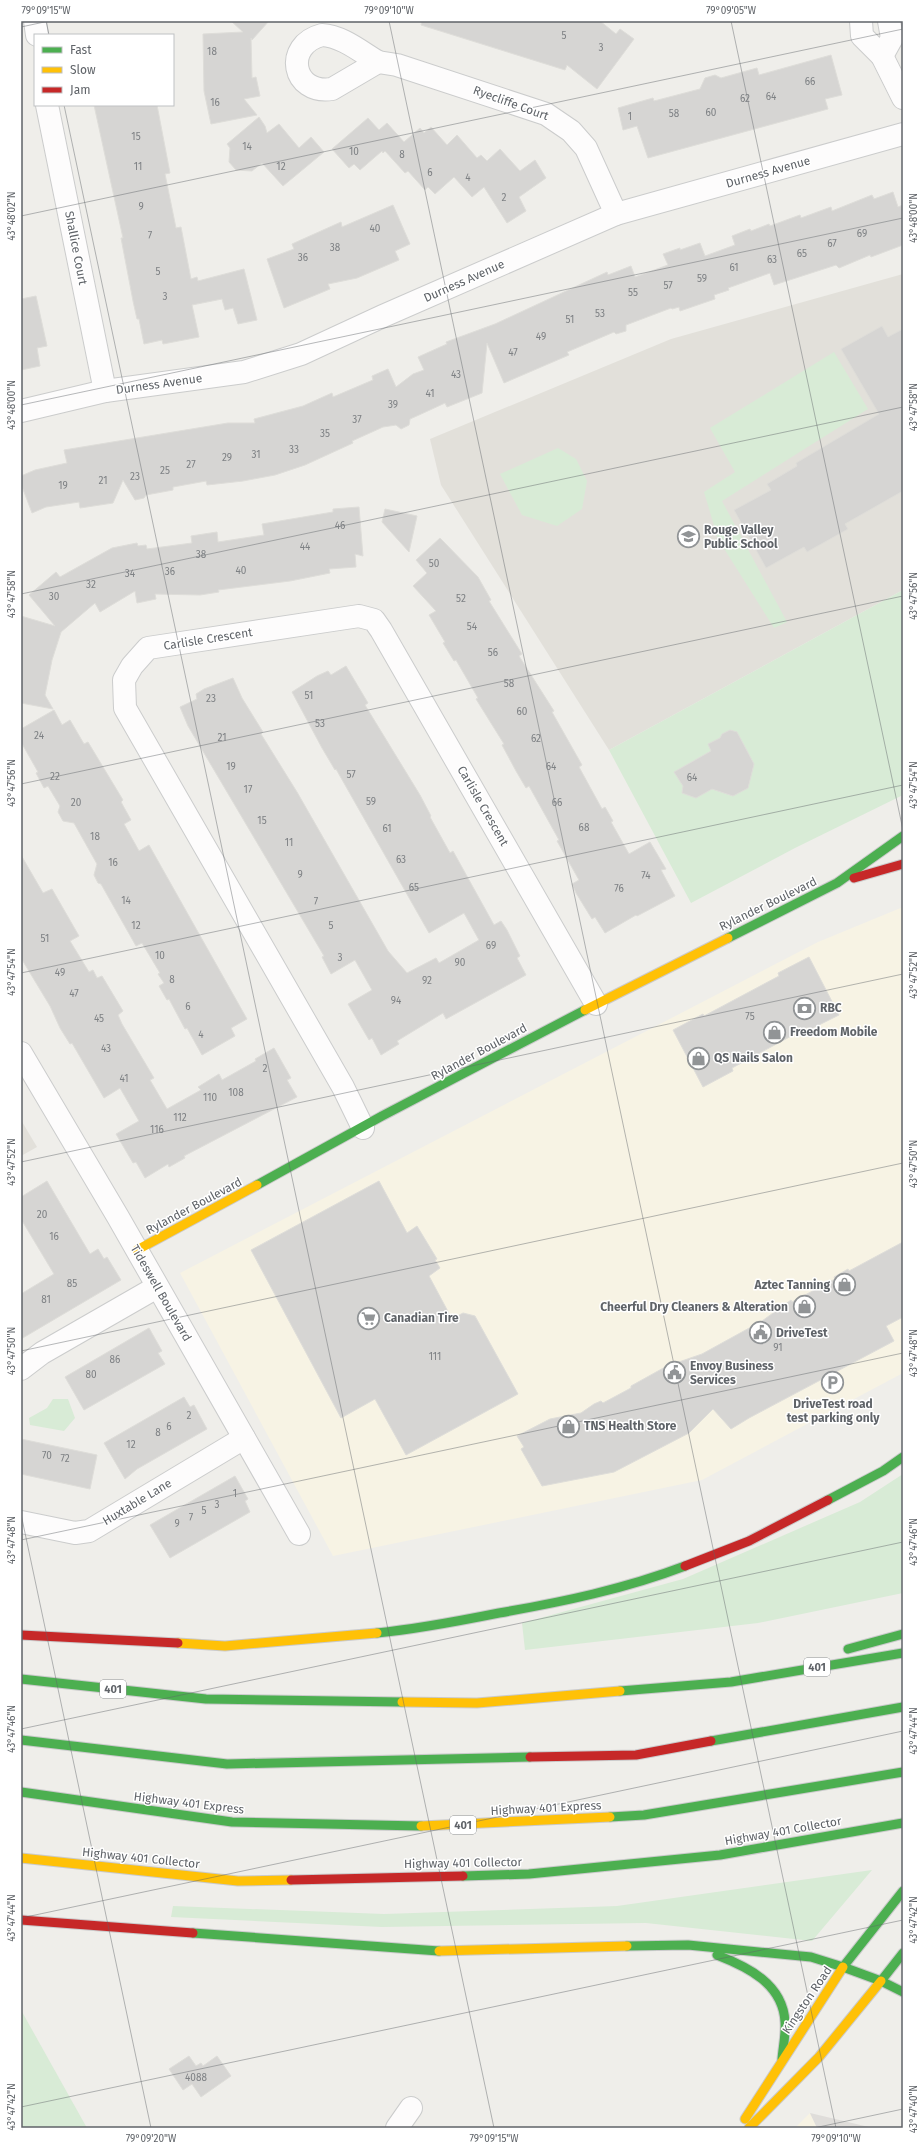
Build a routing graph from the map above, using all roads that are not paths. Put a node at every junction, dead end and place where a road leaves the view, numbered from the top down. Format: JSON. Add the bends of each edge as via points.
{"nodes":[{"id":1,"x":35,"y":21,"type":"edge"},
{"id":2,"x":861,"y":21,"type":"edge"},
{"id":3,"x":889,"y":21,"type":"edge"},
{"id":4,"x":37,"y":34,"type":"edge"},
{"id":5,"x":882,"y":56,"type":"junction"},
{"id":6,"x":378,"y":62,"type":"dead end"},
{"id":7,"x":903,"y":98,"type":"edge"},
{"id":8,"x":47,"y":106,"type":"edge"},
{"id":9,"x":903,"y":134,"type":"edge"},
{"id":10,"x":616,"y":214,"type":"junction"},
{"id":11,"x":105,"y":391,"type":"junction"},
{"id":12,"x":21,"y":411,"type":"edge"},
{"id":13,"x":903,"y":836,"type":"edge"},
{"id":14,"x":903,"y":864,"type":"edge"},
{"id":15,"x":837,"y":883,"type":"junction"},
{"id":16,"x":596,"y":1004,"type":"junction"},
{"id":17,"x":21,"y":1053,"type":"edge"},
{"id":18,"x":363,"y":1128,"type":"junction"},
{"id":19,"x":137,"y":1250,"type":"junction"},
{"id":20,"x":157,"y":1287,"type":"junction"},
{"id":21,"x":21,"y":1369,"type":"edge"},
{"id":22,"x":244,"y":1438,"type":"junction"},
{"id":23,"x":903,"y":1457,"type":"edge"},
{"id":24,"x":21,"y":1522,"type":"edge"},
{"id":25,"x":299,"y":1534,"type":"dead end"},
{"id":26,"x":903,"y":1634,"type":"edge"},
{"id":27,"x":21,"y":1636,"type":"edge"},
{"id":28,"x":836,"y":1653,"type":"dead end"},
{"id":29,"x":903,"y":1653,"type":"edge"},
{"id":30,"x":821,"y":1657,"type":"dead end"},
{"id":31,"x":21,"y":1679,"type":"edge"},
{"id":32,"x":731,"y":1682,"type":"junction"},
{"id":33,"x":903,"y":1707,"type":"edge"},
{"id":34,"x":21,"y":1740,"type":"edge"},
{"id":35,"x":903,"y":1772,"type":"edge"},
{"id":36,"x":21,"y":1792,"type":"edge"},
{"id":37,"x":903,"y":1823,"type":"edge"},
{"id":38,"x":21,"y":1858,"type":"edge"},
{"id":39,"x":903,"y":1891,"type":"edge"},
{"id":40,"x":21,"y":1920,"type":"edge"},
{"id":41,"x":688,"y":1945,"type":"junction"},
{"id":42,"x":903,"y":1953,"type":"edge"},
{"id":43,"x":843,"y":1967,"type":"junction"},
{"id":44,"x":881,"y":1981,"type":"junction"},
{"id":45,"x":903,"y":1992,"type":"edge"},
{"id":46,"x":782,"y":2059,"type":"junction"},
{"id":47,"x":411,"y":2108,"type":"dead end"},
{"id":48,"x":397,"y":2128,"type":"edge"},
{"id":49,"x":740,"y":2128,"type":"edge"},
{"id":50,"x":749,"y":2128,"type":"edge"}],
"edges":[{"from":1,"to":4,"type":"street"},
{"from":2,"to":5,"type":"street","via":[[862,36]]},
{"from":3,"to":5,"type":"street","via":[[892,38]]},
{"from":5,"to":7,"type":"street"},
{"from":6,"to":10,"type":"street","name":"Ryecliffe Court","via":[[397,65],[546,114],[571,131],[586,148]]},
{"from":8,"to":11,"type":"street","name":"Shallice Court"},
{"from":9,"to":10,"type":"street","name":"Durness Avenue"},
{"from":10,"to":11,"type":"street","name":"Durness Avenue","via":[[301,354],[244,372]]},
{"from":11,"to":12,"type":"street","name":"Durness Avenue"},
{"from":13,"to":15,"type":"main road","name":"Rylander Boulevard"},
{"from":14,"to":15,"type":"main road","name":"Rylander Boulevard"},
{"from":15,"to":16,"type":"main road","name":"Rylander Boulevard"},
{"from":16,"to":18,"type":"main road","name":"Rylander Boulevard"},
{"from":16,"to":18,"type":"street","name":"Carlisle Crescent","via":[[374,620],[359,616],[148,648],[124,680],[125,708],[343,1087]]},
{"from":17,"to":19,"type":"street","name":"Tideswell Boulevard"},
{"from":18,"to":19,"type":"main road","name":"Rylander Boulevard"},
{"from":19,"to":20,"type":"street","name":"Tideswell Boulevard"},
{"from":20,"to":21,"type":"street","via":[[42,1353]]},
{"from":20,"to":22,"type":"street","name":"Tideswell Boulevard"},
{"from":22,"to":24,"type":"street","name":"Huxtable Lane","via":[[89,1531],[75,1533]]},
{"from":22,"to":25,"type":"street","name":"Tideswell Boulevard"},
{"from":23,"to":27,"type":"main road","via":[[884,1471],[749,1541],[664,1574],[560,1602],[410,1630],[225,1646]]},
{"from":26,"to":28,"type":"main road"},
{"from":29,"to":32,"type":"main road","number":"401"},
{"from":30,"to":32,"type":"main road"},
{"from":31,"to":32,"type":"main road","number":"401","via":[[206,1699],[477,1703]]},
{"from":33,"to":34,"type":"main road","via":[[636,1755],[227,1764]]},
{"from":35,"to":36,"type":"main road","name":"Highway 401 Express","number":"401","via":[[644,1815],[435,1826],[232,1822]]},
{"from":37,"to":38,"type":"main road","name":"Highway 401 Collector","via":[[720,1855],[529,1874],[238,1880]]},
{"from":39,"to":43,"type":"main road","name":"Kingston Road"},
{"from":40,"to":41,"type":"main road","via":[[429,1951]]},
{"from":41,"to":43,"type":"main road","via":[[811,1957]]},
{"from":41,"to":46,"type":"main road","via":[[745,1966],[769,1983],[782,2005],[785,2021]]},
{"from":42,"to":44,"type":"main road"},
{"from":43,"to":44,"type":"main road"},
{"from":43,"to":46,"type":"main road","name":"Kingston Road"},
{"from":44,"to":45,"type":"main road"},
{"from":44,"to":50,"type":"main road","via":[[819,2057]]},
{"from":46,"to":49,"type":"main road","name":"Kingston Road"},
{"from":47,"to":48,"type":"street"}]}
